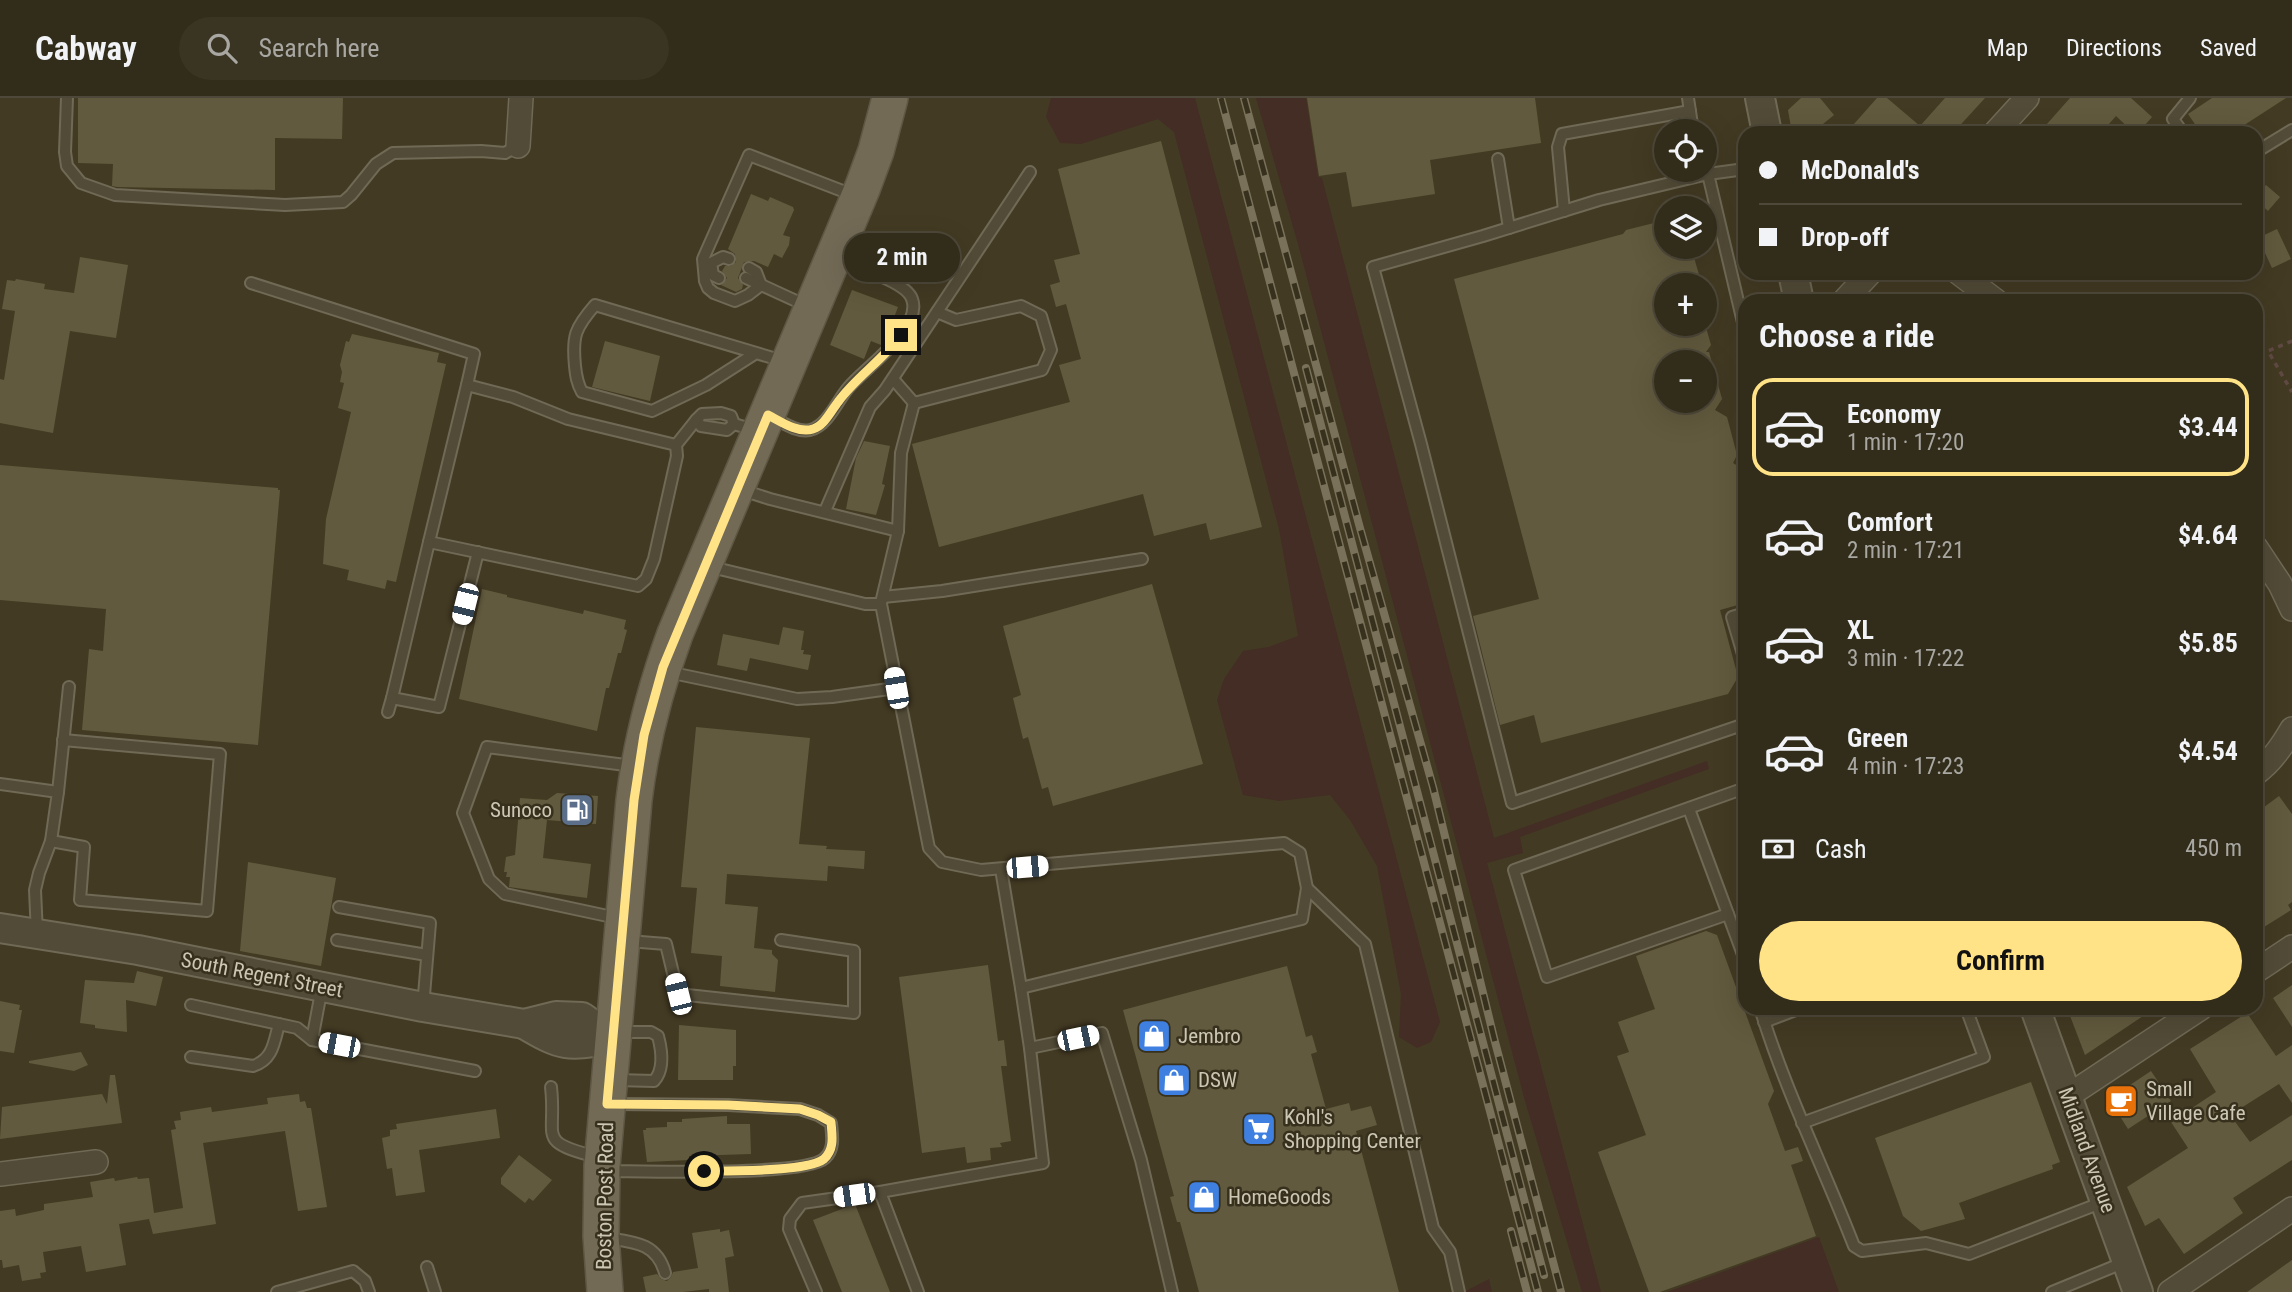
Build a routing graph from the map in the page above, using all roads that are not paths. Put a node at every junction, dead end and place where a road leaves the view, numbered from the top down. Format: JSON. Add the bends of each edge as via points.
{"nodes":[{"id":1,"x":67,"y":98,"type":"edge"},
{"id":2,"x":521,"y":98,"type":"edge"},
{"id":3,"x":890,"y":98,"type":"edge"},
{"id":4,"x":1688,"y":98,"type":"edge"},
{"id":5,"x":1760,"y":98,"type":"edge"},
{"id":6,"x":2027,"y":98,"type":"edge"},
{"id":7,"x":2190,"y":98,"type":"edge"},
{"id":8,"x":1690,"y":111,"type":"junction"},
{"id":9,"x":1691,"y":119,"type":"edge"},
{"id":10,"x":1766,"y":126,"type":"edge"},
{"id":11,"x":2002,"y":126,"type":"edge"},
{"id":12,"x":2179,"y":126,"type":"edge"},
{"id":13,"x":2292,"y":130,"type":"edge"},
{"id":14,"x":519,"y":146,"type":"joint"},
{"id":15,"x":2263,"y":148,"type":"edge"},
{"id":16,"x":1498,"y":159,"type":"dead end"},
{"id":17,"x":1738,"y":169,"type":"edge"},
{"id":18,"x":1717,"y":170,"type":"edge"},
{"id":19,"x":1030,"y":172,"type":"dead end"},
{"id":20,"x":1665,"y":182,"type":"edge"},
{"id":21,"x":1709,"y":182,"type":"edge"},
{"id":22,"x":859,"y":197,"type":"junction"},
{"id":23,"x":1564,"y":211,"type":"junction"},
{"id":24,"x":1509,"y":228,"type":"junction"},
{"id":25,"x":833,"y":258,"type":"junction"},
{"id":26,"x":707,"y":261,"type":"junction"},
{"id":27,"x":746,"y":278,"type":"dead end"},
{"id":28,"x":1864,"y":280,"type":"edge"},
{"id":29,"x":1968,"y":280,"type":"edge"},
{"id":30,"x":251,"y":283,"type":"dead end"},
{"id":31,"x":761,"y":285,"type":"junction"},
{"id":32,"x":1850,"y":294,"type":"edge"},
{"id":33,"x":1987,"y":294,"type":"edge"},
{"id":34,"x":1738,"y":302,"type":"edge"},
{"id":35,"x":812,"y":308,"type":"junction"},
{"id":36,"x":937,"y":312,"type":"junction"},
{"id":37,"x":756,"y":353,"type":"junction"},
{"id":38,"x":789,"y":363,"type":"junction"},
{"id":39,"x":893,"y":379,"type":"junction"},
{"id":40,"x":467,"y":385,"type":"junction"},
{"id":41,"x":914,"y":403,"type":"junction"},
{"id":42,"x":754,"y":424,"type":"junction"},
{"id":43,"x":676,"y":445,"type":"junction"},
{"id":44,"x":737,"y":488,"type":"junction"},
{"id":45,"x":825,"y":511,"type":"junction"},
{"id":46,"x":898,"y":531,"type":"junction"},
{"id":47,"x":429,"y":542,"type":"junction"},
{"id":48,"x":478,"y":552,"type":"junction"},
{"id":49,"x":2263,"y":558,"type":"edge"},
{"id":50,"x":1142,"y":559,"type":"dead end"},
{"id":51,"x":705,"y":565,"type":"junction"},
{"id":52,"x":882,"y":601,"type":"junction"},
{"id":53,"x":2292,"y":609,"type":"edge"},
{"id":54,"x":1738,"y":615,"type":"edge"},
{"id":55,"x":1738,"y":638,"type":"edge"},
{"id":56,"x":662,"y":671,"type":"junction"},
{"id":57,"x":69,"y":687,"type":"dead end"},
{"id":58,"x":896,"y":688,"type":"junction"},
{"id":59,"x":392,"y":698,"type":"junction"},
{"id":60,"x":388,"y":712,"type":"dead end"},
{"id":61,"x":1738,"y":726,"type":"edge"},
{"id":62,"x":2292,"y":729,"type":"edge"},
{"id":63,"x":63,"y":740,"type":"junction"},
{"id":64,"x":638,"y":767,"type":"junction"},
{"id":65,"x":2263,"y":767,"type":"edge"},
{"id":66,"x":0,"y":784,"type":"edge"},
{"id":67,"x":1738,"y":791,"type":"edge"},
{"id":68,"x":58,"y":792,"type":"junction"},
{"id":69,"x":1689,"y":809,"type":"junction"},
{"id":70,"x":51,"y":841,"type":"junction"},
{"id":71,"x":1001,"y":869,"type":"junction"},
{"id":72,"x":1307,"y":888,"type":"junction"},
{"id":73,"x":339,"y":907,"type":"dead end"},
{"id":74,"x":1728,"y":914,"type":"junction"},
{"id":75,"x":0,"y":928,"type":"edge"},
{"id":76,"x":623,"y":930,"type":"junction"},
{"id":77,"x":37,"y":934,"type":"junction"},
{"id":78,"x":337,"y":940,"type":"dead end"},
{"id":79,"x":781,"y":940,"type":"dead end"},
{"id":80,"x":1738,"y":941,"type":"edge"},
{"id":81,"x":2292,"y":947,"type":"edge"},
{"id":82,"x":427,"y":955,"type":"junction"},
{"id":83,"x":2263,"y":966,"type":"edge"},
{"id":84,"x":322,"y":987,"type":"junction"},
{"id":85,"x":1021,"y":988,"type":"junction"},
{"id":86,"x":191,"y":1005,"type":"dead end"},
{"id":87,"x":423,"y":1007,"type":"junction"},
{"id":88,"x":1762,"y":1015,"type":"edge"},
{"id":89,"x":1784,"y":1015,"type":"edge"},
{"id":90,"x":1969,"y":1015,"type":"edge"},
{"id":91,"x":2038,"y":1015,"type":"edge"},
{"id":92,"x":2190,"y":1015,"type":"edge"},
{"id":93,"x":1764,"y":1023,"type":"junction"},
{"id":94,"x":279,"y":1024,"type":"junction"},
{"id":95,"x":613,"y":1036,"type":"junction"},
{"id":96,"x":312,"y":1040,"type":"junction"},
{"id":97,"x":1030,"y":1048,"type":"junction"},
{"id":98,"x":191,"y":1058,"type":"dead end"},
{"id":99,"x":475,"y":1071,"type":"dead end"},
{"id":100,"x":551,"y":1087,"type":"dead end"},
{"id":101,"x":608,"y":1092,"type":"junction"},
{"id":102,"x":2068,"y":1096,"type":"junction"},
{"id":103,"x":1802,"y":1123,"type":"junction"},
{"id":104,"x":96,"y":1162,"type":"dead end"},
{"id":105,"x":603,"y":1165,"type":"junction"},
{"id":106,"x":0,"y":1174,"type":"edge"},
{"id":107,"x":880,"y":1192,"type":"junction"},
{"id":108,"x":2105,"y":1201,"type":"junction"},
{"id":109,"x":2292,"y":1209,"type":"edge"},
{"id":110,"x":601,"y":1236,"type":"junction"},
{"id":111,"x":2127,"y":1261,"type":"junction"},
{"id":112,"x":427,"y":1267,"type":"dead end"},
{"id":113,"x":665,"y":1273,"type":"dead end"},
{"id":114,"x":277,"y":1292,"type":"edge"},
{"id":115,"x":369,"y":1292,"type":"edge"},
{"id":116,"x":435,"y":1292,"type":"edge"},
{"id":117,"x":605,"y":1292,"type":"edge"},
{"id":118,"x":816,"y":1292,"type":"edge"},
{"id":119,"x":918,"y":1292,"type":"edge"},
{"id":120,"x":1172,"y":1292,"type":"edge"},
{"id":121,"x":1459,"y":1292,"type":"edge"},
{"id":122,"x":2052,"y":1292,"type":"edge"},
{"id":123,"x":2138,"y":1292,"type":"edge"},
{"id":124,"x":2170,"y":1292,"type":"edge"}],
"edges":[{"from":1,"to":14,"type":"lane","via":[[67,166],[81,183],[115,195],[285,205],[343,202],[376,164],[393,153],[505,153]]},
{"from":2,"to":14,"type":"street"},
{"from":3,"to":22,"type":"main road","name":"Boston Post Road"},
{"from":4,"to":8,"type":"lane"},
{"from":5,"to":10,"type":"street"},
{"from":6,"to":11,"type":"street"},
{"from":7,"to":12,"type":"lane","via":[[2174,118]]},
{"from":8,"to":9,"type":"lane"},
{"from":8,"to":23,"type":"lane","via":[[1562,134],[1558,148]]},
{"from":13,"to":15,"type":"lane"},
{"from":16,"to":24,"type":"lane"},
{"from":17,"to":18,"type":"lane"},
{"from":19,"to":36,"type":"lane"},
{"from":20,"to":23,"type":"lane"},
{"from":21,"to":34,"type":"lane"},
{"from":22,"to":25,"type":"main road","name":"Boston Post Road"},
{"from":22,"to":26,"type":"lane","via":[[749,155]]},
{"from":23,"to":24,"type":"lane"},
{"from":24,"to":61,"type":"lane","via":[[1373,267],[1512,803]]},
{"from":25,"to":35,"type":"main road","name":"Boston Post Road"},
{"from":25,"to":42,"type":"lane","via":[[895,282],[914,300],[913,313],[890,350],[849,387],[821,425],[800,430]]},
{"from":26,"to":26,"type":"lane","via":[[723,257],[724,268],[713,275]]},
{"from":26,"to":31,"type":"lane","via":[[705,281],[714,293],[735,301]]},
{"from":27,"to":31,"type":"lane"},
{"from":28,"to":32,"type":"street"},
{"from":29,"to":33,"type":"street"},
{"from":30,"to":40,"type":"lane","via":[[474,354]]},
{"from":31,"to":35,"type":"lane"},
{"from":35,"to":38,"type":"main road","name":"Boston Post Road"},
{"from":36,"to":39,"type":"lane"},
{"from":36,"to":41,"type":"lane","via":[[956,320],[1021,306],[1041,316],[1051,350],[1042,370]]},
{"from":37,"to":37,"type":"lane","via":[[595,305],[581,321],[573,342],[576,382],[582,392],[652,411]]},
{"from":37,"to":38,"type":"lane"},
{"from":38,"to":42,"type":"main road","name":"Boston Post Road"},
{"from":39,"to":41,"type":"lane"},
{"from":39,"to":45,"type":"lane","via":[[870,407]]},
{"from":40,"to":43,"type":"lane","via":[[568,419]]},
{"from":40,"to":47,"type":"lane"},
{"from":41,"to":46,"type":"lane","via":[[901,453]]},
{"from":42,"to":43,"type":"lane","via":[[721,413],[702,414]]},
{"from":42,"to":44,"type":"main road","name":"Boston Post Road"},
{"from":43,"to":48,"type":"lane","via":[[654,559],[638,586]]},
{"from":44,"to":45,"type":"lane"},
{"from":44,"to":51,"type":"main road","name":"Boston Post Road"},
{"from":45,"to":46,"type":"lane"},
{"from":46,"to":52,"type":"lane"},
{"from":47,"to":48,"type":"lane"},
{"from":47,"to":59,"type":"lane"},
{"from":48,"to":59,"type":"lane","via":[[439,707]]},
{"from":49,"to":53,"type":"street"},
{"from":50,"to":52,"type":"lane"},
{"from":51,"to":52,"type":"lane","via":[[865,604]]},
{"from":51,"to":56,"type":"main road","name":"Boston Post Road"},
{"from":52,"to":58,"type":"lane"},
{"from":54,"to":55,"type":"lane","via":[[1732,617]]},
{"from":56,"to":58,"type":"lane","via":[[797,699]]},
{"from":56,"to":64,"type":"main road","name":"Boston Post Road"},
{"from":57,"to":63,"type":"lane"},
{"from":58,"to":71,"type":"lane","via":[[929,848],[942,862]]},
{"from":59,"to":60,"type":"lane"},
{"from":62,"to":65,"type":"street"},
{"from":63,"to":68,"type":"lane"},
{"from":63,"to":70,"type":"lane","via":[[220,754],[207,911],[80,900],[84,847]]},
{"from":64,"to":76,"type":"main road","name":"Boston Post Road"},
{"from":64,"to":76,"type":"lane","via":[[487,747],[463,813],[489,879],[505,894]]},
{"from":66,"to":68,"type":"lane"},
{"from":67,"to":69,"type":"lane"},
{"from":68,"to":70,"type":"lane"},
{"from":69,"to":74,"type":"lane"},
{"from":69,"to":74,"type":"lane","via":[[1514,870],[1547,977]]},
{"from":70,"to":77,"type":"lane","via":[[35,890]]},
{"from":71,"to":72,"type":"lane","via":[[1284,843],[1300,853]]},
{"from":71,"to":85,"type":"lane"},
{"from":72,"to":85,"type":"lane","via":[[1302,919]]},
{"from":72,"to":121,"type":"lane","via":[[1365,944],[1433,1228],[1450,1252]]},
{"from":73,"to":82,"type":"lane","via":[[430,923]]},
{"from":74,"to":80,"type":"lane"},
{"from":75,"to":77,"type":"street","name":"South Regent Street"},
{"from":76,"to":79,"type":"lane","via":[[666,944],[678,994],[853,1013],[854,951]]},
{"from":76,"to":95,"type":"main road","name":"Boston Post Road"},
{"from":77,"to":84,"type":"street","name":"South Regent Street"},
{"from":78,"to":82,"type":"lane"},
{"from":81,"to":83,"type":"street"},
{"from":82,"to":87,"type":"lane"},
{"from":84,"to":87,"type":"street","name":"South Regent Street"},
{"from":84,"to":96,"type":"lane"},
{"from":85,"to":97,"type":"lane"},
{"from":86,"to":94,"type":"lane"},
{"from":87,"to":95,"type":"street","name":"South Regent Street","via":[[524,1024],[556,1016],[582,1017]]},
{"from":88,"to":93,"type":"lane"},
{"from":89,"to":93,"type":"lane"},
{"from":90,"to":103,"type":"lane","via":[[1984,1057]]},
{"from":91,"to":102,"type":"street","name":"Midland Avenue"},
{"from":92,"to":102,"type":"street"},
{"from":93,"to":103,"type":"lane"},
{"from":94,"to":96,"type":"lane","via":[[297,1028]]},
{"from":94,"to":98,"type":"lane","via":[[271,1054],[263,1063],[253,1066]]},
{"from":95,"to":101,"type":"main road","name":"Boston Post Road"},
{"from":95,"to":101,"type":"lane","via":[[637,1031],[658,1036],[661,1071],[654,1081]]},
{"from":96,"to":99,"type":"lane"},
{"from":97,"to":107,"type":"lane","via":[[1042,1163]]},
{"from":97,"to":120,"type":"lane","via":[[1102,1033],[1141,1160]]},
{"from":100,"to":105,"type":"lane","via":[[551,1133],[556,1143]]},
{"from":101,"to":105,"type":"main road","name":"Boston Post Road"},
{"from":101,"to":105,"type":"lane","via":[[800,1109],[831,1122],[832,1146],[824,1158],[811,1164],[754,1171]]},
{"from":102,"to":108,"type":"street","name":"Midland Avenue"},
{"from":103,"to":108,"type":"lane","via":[[1854,1246],[1862,1251],[1926,1243],[1969,1254]]},
{"from":104,"to":106,"type":"street"},
{"from":105,"to":110,"type":"main road","name":"Boston Post Road"},
{"from":107,"to":118,"type":"lane","via":[[802,1203],[790,1219],[791,1236]]},
{"from":107,"to":119,"type":"lane"},
{"from":108,"to":111,"type":"street","name":"Midland Avenue"},
{"from":109,"to":124,"type":"street"},
{"from":110,"to":113,"type":"lane","via":[[642,1244],[661,1260]]},
{"from":110,"to":117,"type":"main road","name":"Boston Post Road"},
{"from":111,"to":122,"type":"lane"},
{"from":111,"to":123,"type":"street","name":"Midland Avenue"},
{"from":112,"to":116,"type":"lane"},
{"from":114,"to":115,"type":"lane","via":[[353,1271]]}]}
